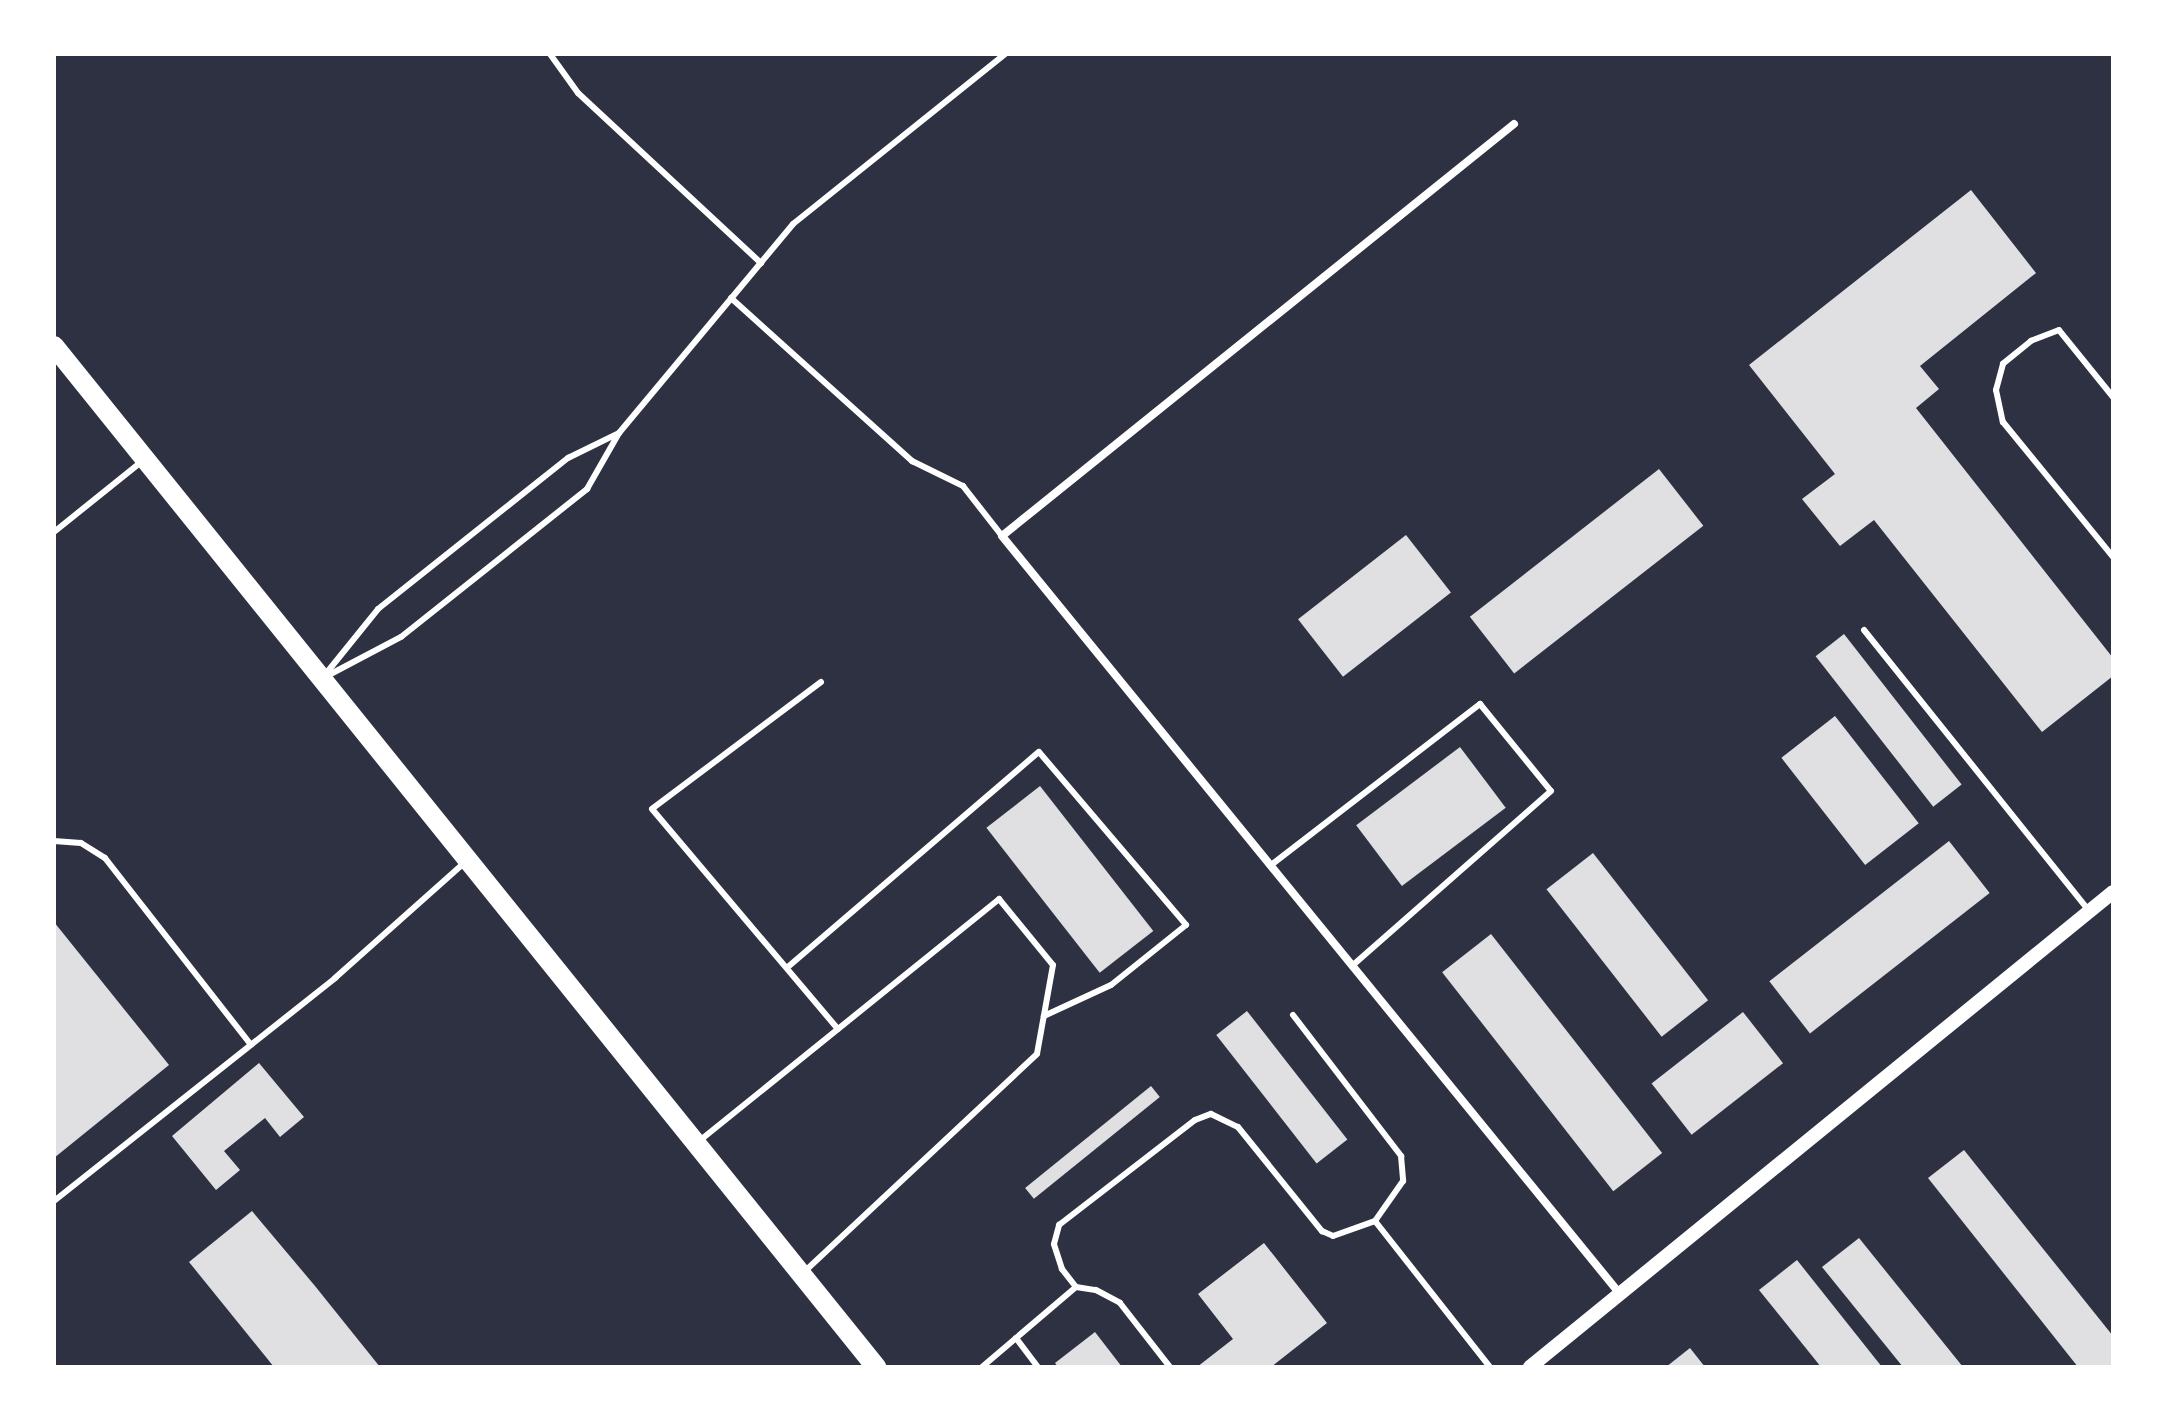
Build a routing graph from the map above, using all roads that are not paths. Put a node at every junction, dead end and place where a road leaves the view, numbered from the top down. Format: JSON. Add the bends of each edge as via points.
{"nodes":[{"id":1,"x":550,"y":54,"type":"edge"},
{"id":2,"x":1005,"y":54,"type":"edge"},
{"id":3,"x":1514,"y":124,"type":"dead end"},
{"id":4,"x":761,"y":263,"type":"junction"},
{"id":5,"x":731,"y":298,"type":"junction"},
{"id":6,"x":54,"y":346,"type":"edge"},
{"id":7,"x":2113,"y":397,"type":"edge"},
{"id":8,"x":619,"y":433,"type":"junction"},
{"id":9,"x":145,"y":459,"type":"junction"},
{"id":10,"x":54,"y":532,"type":"edge"},
{"id":11,"x":1002,"y":536,"type":"junction"},
{"id":12,"x":2113,"y":557,"type":"edge"},
{"id":13,"x":1864,"y":630,"type":"dead end"},
{"id":14,"x":321,"y":678,"type":"junction"},
{"id":15,"x":821,"y":682,"type":"dead end"},
{"id":16,"x":54,"y":841,"type":"edge"},
{"id":17,"x":468,"y":860,"type":"junction"},
{"id":18,"x":1271,"y":865,"type":"junction"},
{"id":19,"x":2113,"y":892,"type":"edge"},
{"id":20,"x":2089,"y":911,"type":"junction"},
{"id":21,"x":789,"y":966,"type":"junction"},
{"id":22,"x":1352,"y":966,"type":"junction"},
{"id":23,"x":1293,"y":1015,"type":"dead end"},
{"id":24,"x":1044,"y":1016,"type":"junction"},
{"id":25,"x":838,"y":1029,"type":"junction"},
{"id":26,"x":251,"y":1045,"type":"junction"},
{"id":27,"x":696,"y":1144,"type":"junction"},
{"id":28,"x":54,"y":1201,"type":"edge"},
{"id":29,"x":1375,"y":1221,"type":"junction"},
{"id":30,"x":801,"y":1275,"type":"junction"},
{"id":31,"x":1076,"y":1287,"type":"junction"},
{"id":32,"x":1620,"y":1294,"type":"junction"},
{"id":33,"x":1016,"y":1338,"type":"junction"},
{"id":34,"x":876,"y":1367,"type":"edge"},
{"id":35,"x":982,"y":1367,"type":"edge"},
{"id":36,"x":1038,"y":1367,"type":"edge"},
{"id":37,"x":1170,"y":1367,"type":"edge"},
{"id":38,"x":1490,"y":1367,"type":"edge"},
{"id":39,"x":1530,"y":1367,"type":"edge"}],
"edges":[{"from":1,"to":4,"type":"lane","via":[[578,93]]},
{"from":2,"to":4,"type":"lane","via":[[793,224]]},
{"from":3,"to":11,"type":"street"},
{"from":4,"to":5,"type":"lane"},
{"from":5,"to":8,"type":"lane"},
{"from":5,"to":11,"type":"lane","via":[[912,461],[963,486]]},
{"from":6,"to":9,"type":"main road"},
{"from":7,"to":12,"type":"lane","via":[[2059,330],[2031,341],[2003,364],[1996,390],[2003,422]]},
{"from":8,"to":14,"type":"lane","via":[[568,458],[378,609]]},
{"from":8,"to":14,"type":"lane","via":[[587,489],[401,637]]},
{"from":9,"to":10,"type":"lane"},
{"from":9,"to":14,"type":"main road"},
{"from":11,"to":18,"type":"street"},
{"from":13,"to":20,"type":"lane"},
{"from":14,"to":17,"type":"main road"},
{"from":15,"to":21,"type":"lane","via":[[652,809]]},
{"from":16,"to":26,"type":"lane","via":[[81,843],[105,858]]},
{"from":17,"to":26,"type":"lane"},
{"from":17,"to":27,"type":"main road"},
{"from":18,"to":22,"type":"street"},
{"from":18,"to":22,"type":"lane","via":[[1480,704],[1551,791]]},
{"from":19,"to":20,"type":"street"},
{"from":20,"to":32,"type":"street"},
{"from":21,"to":24,"type":"lane","via":[[1039,752],[1186,925],[1111,985]]},
{"from":21,"to":25,"type":"lane"},
{"from":22,"to":32,"type":"street"},
{"from":23,"to":29,"type":"lane","via":[[1401,1156],[1403,1181]]},
{"from":24,"to":25,"type":"lane","via":[[1053,965],[999,899]]},
{"from":24,"to":30,"type":"lane","via":[[1037,1054]]},
{"from":25,"to":27,"type":"lane"},
{"from":26,"to":28,"type":"lane"},
{"from":27,"to":30,"type":"main road"},
{"from":29,"to":31,"type":"lane","via":[[1333,1236],[1322,1231],[1238,1127],[1211,1114],[1195,1120],[1059,1225],[1054,1244],[1062,1269]]},
{"from":29,"to":38,"type":"lane"},
{"from":30,"to":34,"type":"main road"},
{"from":31,"to":33,"type":"lane"},
{"from":31,"to":37,"type":"lane","via":[[1096,1290],[1120,1303]]},
{"from":32,"to":39,"type":"street"},
{"from":33,"to":35,"type":"lane"},
{"from":33,"to":36,"type":"lane"}]}
